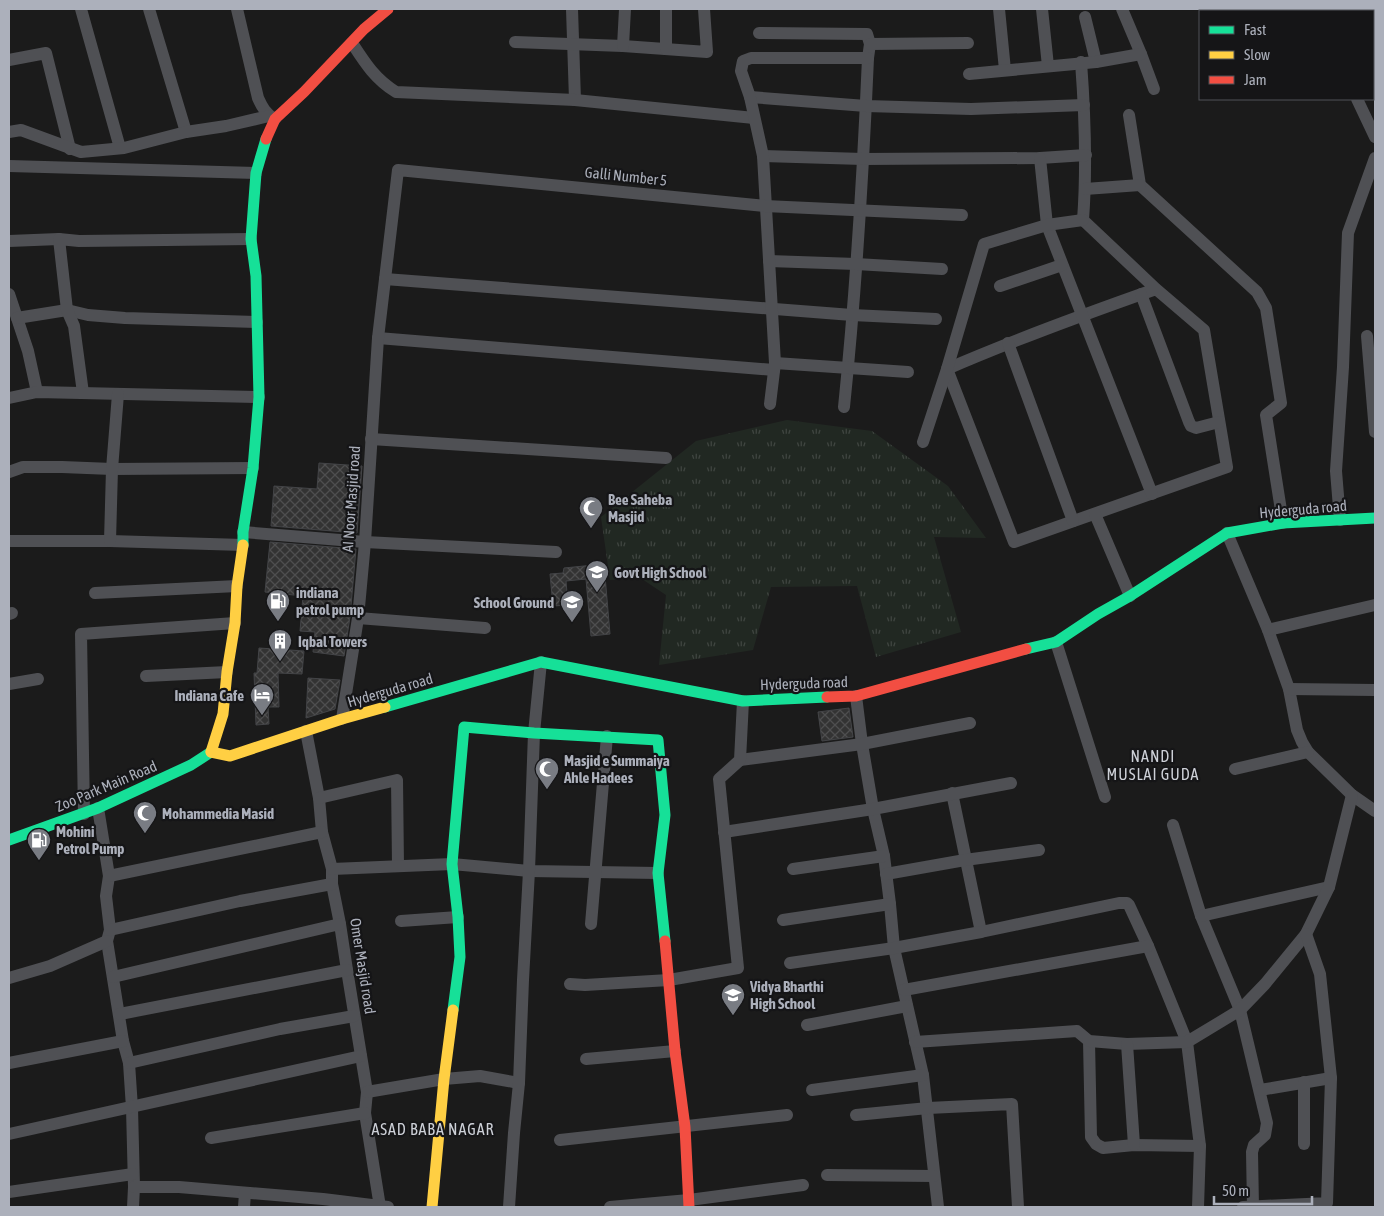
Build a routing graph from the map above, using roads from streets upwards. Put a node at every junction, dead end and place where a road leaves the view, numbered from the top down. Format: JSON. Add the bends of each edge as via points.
{"nodes":[{"id":1,"x":81,"y":9,"type":"edge"},
{"id":2,"x":149,"y":9,"type":"edge"},
{"id":3,"x":237,"y":9,"type":"edge"},
{"id":4,"x":388,"y":9,"type":"edge"},
{"id":5,"x":572,"y":9,"type":"edge"},
{"id":6,"x":625,"y":9,"type":"edge"},
{"id":7,"x":666,"y":9,"type":"edge"},
{"id":8,"x":704,"y":9,"type":"edge"},
{"id":9,"x":999,"y":9,"type":"edge"},
{"id":10,"x":1042,"y":9,"type":"edge"},
{"id":11,"x":1122,"y":9,"type":"edge"},
{"id":12,"x":1085,"y":17,"type":"dead end"},
{"id":13,"x":759,"y":33,"type":"dead end"},
{"id":14,"x":516,"y":42,"type":"dead end"},
{"id":15,"x":352,"y":43,"type":"junction"},
{"id":16,"x":968,"y":43,"type":"dead end"},
{"id":17,"x":870,"y":44,"type":"junction"},
{"id":18,"x":574,"y":45,"type":"junction"},
{"id":19,"x":623,"y":46,"type":"junction"},
{"id":20,"x":666,"y":49,"type":"junction"},
{"id":21,"x":1141,"y":54,"type":"junction"},
{"id":22,"x":868,"y":58,"type":"junction"},
{"id":23,"x":9,"y":60,"type":"edge"},
{"id":24,"x":1080,"y":62,"type":"junction"},
{"id":25,"x":1096,"y":62,"type":"junction"},
{"id":26,"x":1048,"y":66,"type":"junction"},
{"id":27,"x":1005,"y":70,"type":"junction"},
{"id":28,"x":969,"y":74,"type":"dead end"},
{"id":29,"x":1154,"y":89,"type":"dead end"},
{"id":30,"x":750,"y":98,"type":"junction"},
{"id":31,"x":576,"y":100,"type":"junction"},
{"id":32,"x":1358,"y":100,"type":"edge"},
{"id":33,"x":1084,"y":105,"type":"junction"},
{"id":34,"x":866,"y":106,"type":"junction"},
{"id":35,"x":1129,"y":115,"type":"dead end"},
{"id":36,"x":272,"y":117,"type":"junction"},
{"id":37,"x":754,"y":118,"type":"junction"},
{"id":38,"x":1374,"y":128,"type":"edge"},
{"id":39,"x":9,"y":132,"type":"edge"},
{"id":40,"x":186,"y":132,"type":"junction"},
{"id":41,"x":120,"y":148,"type":"junction"},
{"id":42,"x":70,"y":149,"type":"junction"},
{"id":43,"x":1086,"y":155,"type":"junction"},
{"id":44,"x":763,"y":156,"type":"junction"},
{"id":45,"x":1040,"y":158,"type":"junction"},
{"id":46,"x":1375,"y":158,"type":"edge"},
{"id":47,"x":863,"y":159,"type":"junction"},
{"id":48,"x":9,"y":166,"type":"edge"},
{"id":49,"x":256,"y":174,"type":"junction"},
{"id":50,"x":1140,"y":185,"type":"junction"},
{"id":51,"x":1085,"y":190,"type":"junction"},
{"id":52,"x":766,"y":206,"type":"junction"},
{"id":53,"x":860,"y":211,"type":"junction"},
{"id":54,"x":962,"y":215,"type":"dead end"},
{"id":55,"x":1083,"y":220,"type":"junction"},
{"id":56,"x":1048,"y":225,"type":"junction"},
{"id":57,"x":251,"y":239,"type":"junction"},
{"id":58,"x":59,"y":240,"type":"junction"},
{"id":59,"x":9,"y":241,"type":"edge"},
{"id":60,"x":769,"y":261,"type":"junction"},
{"id":61,"x":856,"y":264,"type":"junction"},
{"id":62,"x":1062,"y":264,"type":"junction"},
{"id":63,"x":942,"y":269,"type":"dead end"},
{"id":64,"x":385,"y":279,"type":"junction"},
{"id":65,"x":1000,"y":286,"type":"dead end"},
{"id":66,"x":1156,"y":289,"type":"junction"},
{"id":67,"x":9,"y":294,"type":"edge"},
{"id":68,"x":1141,"y":294,"type":"junction"},
{"id":69,"x":772,"y":309,"type":"junction"},
{"id":70,"x":67,"y":310,"type":"junction"},
{"id":71,"x":852,"y":315,"type":"junction"},
{"id":72,"x":1082,"y":315,"type":"junction"},
{"id":73,"x":16,"y":318,"type":"junction"},
{"id":74,"x":936,"y":319,"type":"dead end"},
{"id":75,"x":257,"y":322,"type":"junction"},
{"id":76,"x":1368,"y":336,"type":"dead end"},
{"id":77,"x":378,"y":338,"type":"junction"},
{"id":78,"x":1008,"y":343,"type":"junction"},
{"id":79,"x":774,"y":366,"type":"junction"},
{"id":80,"x":848,"y":367,"type":"junction"},
{"id":81,"x":947,"y":369,"type":"junction"},
{"id":82,"x":908,"y":372,"type":"dead end"},
{"id":83,"x":37,"y":392,"type":"junction"},
{"id":84,"x":83,"y":393,"type":"junction"},
{"id":85,"x":118,"y":394,"type":"junction"},
{"id":86,"x":259,"y":397,"type":"junction"},
{"id":87,"x":9,"y":398,"type":"edge"},
{"id":88,"x":770,"y":404,"type":"dead end"},
{"id":89,"x":844,"y":407,"type":"dead end"},
{"id":90,"x":1219,"y":422,"type":"junction"},
{"id":91,"x":1375,"y":432,"type":"edge"},
{"id":92,"x":371,"y":439,"type":"junction"},
{"id":93,"x":923,"y":442,"type":"dead end"},
{"id":94,"x":666,"y":458,"type":"dead end"},
{"id":95,"x":253,"y":468,"type":"junction"},
{"id":96,"x":112,"y":469,"type":"junction"},
{"id":97,"x":9,"y":472,"type":"edge"},
{"id":98,"x":1152,"y":494,"type":"junction"},
{"id":99,"x":1095,"y":514,"type":"junction"},
{"id":100,"x":1375,"y":518,"type":"edge"},
{"id":101,"x":1340,"y":520,"type":"junction"},
{"id":102,"x":1073,"y":521,"type":"junction"},
{"id":103,"x":1283,"y":523,"type":"junction"},
{"id":104,"x":1227,"y":533,"type":"junction"},
{"id":105,"x":243,"y":538,"type":"junction"},
{"id":106,"x":9,"y":541,"type":"edge"},
{"id":107,"x":110,"y":541,"type":"junction"},
{"id":108,"x":365,"y":542,"type":"junction"},
{"id":109,"x":556,"y":552,"type":"dead end"},
{"id":110,"x":237,"y":586,"type":"junction"},
{"id":111,"x":95,"y":593,"type":"dead end"},
{"id":112,"x":1130,"y":596,"type":"junction"},
{"id":113,"x":1375,"y":605,"type":"edge"},
{"id":114,"x":358,"y":618,"type":"junction"},
{"id":115,"x":235,"y":623,"type":"junction"},
{"id":116,"x":485,"y":628,"type":"dead end"},
{"id":117,"x":1268,"y":630,"type":"junction"},
{"id":118,"x":1056,"y":642,"type":"junction"},
{"id":119,"x":541,"y":662,"type":"junction"},
{"id":120,"x":228,"y":672,"type":"junction"},
{"id":121,"x":146,"y":676,"type":"dead end"},
{"id":122,"x":38,"y":679,"type":"dead end"},
{"id":123,"x":9,"y":684,"type":"edge"},
{"id":124,"x":1289,"y":689,"type":"junction"},
{"id":125,"x":1375,"y":690,"type":"edge"},
{"id":126,"x":856,"y":696,"type":"junction"},
{"id":127,"x":743,"y":701,"type":"junction"},
{"id":128,"x":342,"y":719,"type":"junction"},
{"id":129,"x":970,"y":723,"type":"dead end"},
{"id":130,"x":306,"y":731,"type":"junction"},
{"id":131,"x":534,"y":733,"type":"junction"},
{"id":132,"x":607,"y":736,"type":"junction"},
{"id":133,"x":862,"y":744,"type":"junction"},
{"id":134,"x":211,"y":752,"type":"junction"},
{"id":135,"x":1308,"y":752,"type":"junction"},
{"id":136,"x":740,"y":760,"type":"junction"},
{"id":137,"x":1235,"y":769,"type":"dead end"},
{"id":138,"x":1011,"y":783,"type":"dead end"},
{"id":139,"x":952,"y":793,"type":"junction"},
{"id":140,"x":1352,"y":795,"type":"junction"},
{"id":141,"x":1106,"y":797,"type":"dead end"},
{"id":142,"x":318,"y":798,"type":"junction"},
{"id":143,"x":98,"y":808,"type":"junction"},
{"id":144,"x":873,"y":809,"type":"junction"},
{"id":145,"x":1375,"y":811,"type":"edge"},
{"id":146,"x":84,"y":814,"type":"junction"},
{"id":147,"x":1173,"y":826,"type":"dead end"},
{"id":148,"x":322,"y":832,"type":"junction"},
{"id":149,"x":724,"y":832,"type":"junction"},
{"id":150,"x":9,"y":840,"type":"edge"},
{"id":151,"x":1039,"y":850,"type":"dead end"},
{"id":152,"x":884,"y":856,"type":"junction"},
{"id":153,"x":966,"y":860,"type":"junction"},
{"id":154,"x":452,"y":864,"type":"junction"},
{"id":155,"x":398,"y":866,"type":"junction"},
{"id":156,"x":332,"y":869,"type":"junction"},
{"id":157,"x":793,"y":869,"type":"dead end"},
{"id":158,"x":529,"y":871,"type":"junction"},
{"id":159,"x":596,"y":872,"type":"junction"},
{"id":160,"x":658,"y":873,"type":"junction"},
{"id":161,"x":886,"y":874,"type":"junction"},
{"id":162,"x":109,"y":876,"type":"junction"},
{"id":163,"x":332,"y":884,"type":"junction"},
{"id":164,"x":1329,"y":887,"type":"junction"},
{"id":165,"x":890,"y":904,"type":"junction"},
{"id":166,"x":1201,"y":916,"type":"junction"},
{"id":167,"x":458,"y":917,"type":"junction"},
{"id":168,"x":783,"y":920,"type":"dead end"},
{"id":169,"x":401,"y":921,"type":"dead end"},
{"id":170,"x":340,"y":924,"type":"junction"},
{"id":171,"x":591,"y":924,"type":"dead end"},
{"id":172,"x":981,"y":932,"type":"junction"},
{"id":173,"x":1306,"y":934,"type":"junction"},
{"id":174,"x":109,"y":936,"type":"junction"},
{"id":175,"x":1148,"y":946,"type":"junction"},
{"id":176,"x":894,"y":948,"type":"junction"},
{"id":177,"x":790,"y":963,"type":"dead end"},
{"id":178,"x":347,"y":970,"type":"junction"},
{"id":179,"x":113,"y":977,"type":"junction"},
{"id":180,"x":9,"y":978,"type":"edge"},
{"id":181,"x":668,"y":980,"type":"junction"},
{"id":182,"x":570,"y":984,"type":"dead end"},
{"id":183,"x":904,"y":990,"type":"junction"},
{"id":184,"x":907,"y":1006,"type":"junction"},
{"id":185,"x":1240,"y":1010,"type":"junction"},
{"id":186,"x":120,"y":1014,"type":"junction"},
{"id":187,"x":354,"y":1016,"type":"junction"},
{"id":188,"x":807,"y":1025,"type":"dead end"},
{"id":189,"x":123,"y":1041,"type":"junction"},
{"id":190,"x":915,"y":1042,"type":"junction"},
{"id":191,"x":1089,"y":1042,"type":"junction"},
{"id":192,"x":1186,"y":1042,"type":"junction"},
{"id":193,"x":1128,"y":1044,"type":"junction"},
{"id":194,"x":675,"y":1051,"type":"junction"},
{"id":195,"x":361,"y":1056,"type":"junction"},
{"id":196,"x":586,"y":1059,"type":"dead end"},
{"id":197,"x":9,"y":1063,"type":"edge"},
{"id":198,"x":128,"y":1063,"type":"junction"},
{"id":199,"x":923,"y":1075,"type":"junction"},
{"id":200,"x":1331,"y":1078,"type":"junction"},
{"id":201,"x":444,"y":1079,"type":"junction"},
{"id":202,"x":1304,"y":1082,"type":"junction"},
{"id":203,"x":519,"y":1083,"type":"junction"},
{"id":204,"x":812,"y":1090,"type":"dead end"},
{"id":205,"x":1260,"y":1090,"type":"junction"},
{"id":206,"x":367,"y":1092,"type":"junction"},
{"id":207,"x":132,"y":1108,"type":"junction"},
{"id":208,"x":928,"y":1108,"type":"junction"},
{"id":209,"x":365,"y":1113,"type":"junction"},
{"id":210,"x":787,"y":1115,"type":"dead end"},
{"id":211,"x":856,"y":1115,"type":"dead end"},
{"id":212,"x":685,"y":1127,"type":"junction"},
{"id":213,"x":9,"y":1134,"type":"edge"},
{"id":214,"x":211,"y":1138,"type":"dead end"},
{"id":215,"x":560,"y":1140,"type":"dead end"},
{"id":216,"x":1304,"y":1144,"type":"dead end"},
{"id":217,"x":1134,"y":1145,"type":"junction"},
{"id":218,"x":1200,"y":1146,"type":"junction"},
{"id":219,"x":133,"y":1174,"type":"junction"},
{"id":220,"x":827,"y":1175,"type":"dead end"},
{"id":221,"x":934,"y":1176,"type":"junction"},
{"id":222,"x":804,"y":1184,"type":"dead end"},
{"id":223,"x":134,"y":1187,"type":"junction"},
{"id":224,"x":9,"y":1192,"type":"edge"},
{"id":225,"x":245,"y":1193,"type":"junction"},
{"id":226,"x":323,"y":1203,"type":"edge"},
{"id":227,"x":689,"y":1204,"type":"edge"},
{"id":228,"x":1327,"y":1205,"type":"edge"},
{"id":229,"x":133,"y":1207,"type":"edge"},
{"id":230,"x":244,"y":1207,"type":"edge"},
{"id":231,"x":380,"y":1207,"type":"edge"},
{"id":232,"x":388,"y":1207,"type":"edge"},
{"id":233,"x":432,"y":1207,"type":"edge"},
{"id":234,"x":509,"y":1207,"type":"edge"},
{"id":235,"x":610,"y":1207,"type":"edge"},
{"id":236,"x":938,"y":1207,"type":"edge"},
{"id":237,"x":1018,"y":1207,"type":"edge"},
{"id":238,"x":1198,"y":1207,"type":"edge"},
{"id":239,"x":1242,"y":1207,"type":"edge"},
{"id":240,"x":1253,"y":1207,"type":"edge"}],
"edges":[{"from":1,"to":41,"type":"street"},
{"from":2,"to":40,"type":"street"},
{"from":3,"to":36,"type":"street","via":[[258,98]]},
{"from":4,"to":15,"type":"street"},
{"from":5,"to":18,"type":"street"},
{"from":6,"to":19,"type":"street"},
{"from":7,"to":20,"type":"street"},
{"from":8,"to":20,"type":"street","via":[[707,52]]},
{"from":9,"to":27,"type":"street"},
{"from":10,"to":26,"type":"street"},
{"from":11,"to":21,"type":"street"},
{"from":12,"to":25,"type":"street"},
{"from":13,"to":17,"type":"street","via":[[867,34]]},
{"from":14,"to":18,"type":"street"},
{"from":15,"to":31,"type":"street","via":[[371,72],[396,92]]},
{"from":15,"to":36,"type":"street","via":[[304,92]]},
{"from":16,"to":17,"type":"street"},
{"from":17,"to":22,"type":"street"},
{"from":18,"to":19,"type":"street"},
{"from":18,"to":31,"type":"street"},
{"from":19,"to":20,"type":"street"},
{"from":21,"to":25,"type":"street"},
{"from":21,"to":29,"type":"street"},
{"from":22,"to":30,"type":"street","via":[[752,58],[743,61],[741,71]]},
{"from":22,"to":34,"type":"street"},
{"from":23,"to":42,"type":"street","via":[[46,53]]},
{"from":24,"to":25,"type":"street"},
{"from":24,"to":26,"type":"street"},
{"from":24,"to":33,"type":"street"},
{"from":26,"to":27,"type":"street"},
{"from":27,"to":28,"type":"street"},
{"from":30,"to":34,"type":"street"},
{"from":30,"to":37,"type":"street"},
{"from":31,"to":37,"type":"street"},
{"from":32,"to":38,"type":"street"},
{"from":33,"to":34,"type":"street","via":[[971,110]]},
{"from":33,"to":43,"type":"street"},
{"from":34,"to":47,"type":"street"},
{"from":35,"to":50,"type":"street"},
{"from":36,"to":40,"type":"street"},
{"from":36,"to":49,"type":"street"},
{"from":37,"to":44,"type":"street"},
{"from":39,"to":42,"type":"street","via":[[21,130]]},
{"from":40,"to":41,"type":"street"},
{"from":41,"to":42,"type":"street","via":[[81,152]]},
{"from":43,"to":45,"type":"street"},
{"from":43,"to":51,"type":"street"},
{"from":44,"to":47,"type":"street"},
{"from":44,"to":52,"type":"street"},
{"from":45,"to":47,"type":"street"},
{"from":45,"to":56,"type":"street"},
{"from":46,"to":101,"type":"street","via":[[1348,233],[1336,472]]},
{"from":47,"to":53,"type":"street"},
{"from":48,"to":49,"type":"street"},
{"from":49,"to":57,"type":"street"},
{"from":50,"to":51,"type":"street"},
{"from":50,"to":103,"type":"street","via":[[1257,292],[1266,308],[1281,403],[1266,415]]},
{"from":51,"to":55,"type":"street"},
{"from":52,"to":53,"type":"street","name":"Galli Number 5"},
{"from":52,"to":60,"type":"street"},
{"from":52,"to":64,"type":"street","name":"Galli Number 5","via":[[398,170]]},
{"from":53,"to":54,"type":"street","name":"Galli Number 5"},
{"from":53,"to":61,"type":"street"},
{"from":55,"to":56,"type":"street"},
{"from":55,"to":66,"type":"street"},
{"from":56,"to":62,"type":"street"},
{"from":56,"to":81,"type":"street","via":[[984,244]]},
{"from":57,"to":58,"type":"street"},
{"from":57,"to":75,"type":"street"},
{"from":58,"to":59,"type":"street"},
{"from":58,"to":70,"type":"street"},
{"from":60,"to":61,"type":"street"},
{"from":60,"to":69,"type":"street"},
{"from":61,"to":63,"type":"street"},
{"from":61,"to":71,"type":"street"},
{"from":62,"to":65,"type":"street"},
{"from":62,"to":72,"type":"street"},
{"from":64,"to":69,"type":"street"},
{"from":64,"to":77,"type":"street","name":"AI Noor Masjid road"},
{"from":66,"to":68,"type":"street"},
{"from":66,"to":90,"type":"street","via":[[1204,330]]},
{"from":67,"to":73,"type":"street"},
{"from":68,"to":72,"type":"street"},
{"from":68,"to":90,"type":"street","via":[[1191,426],[1196,428]]},
{"from":69,"to":71,"type":"street"},
{"from":69,"to":79,"type":"street"},
{"from":70,"to":73,"type":"street"},
{"from":70,"to":75,"type":"street","via":[[125,318]]},
{"from":70,"to":84,"type":"street","via":[[74,326]]},
{"from":71,"to":74,"type":"street"},
{"from":71,"to":80,"type":"street"},
{"from":72,"to":78,"type":"street"},
{"from":72,"to":98,"type":"street"},
{"from":73,"to":83,"type":"street"},
{"from":75,"to":86,"type":"street"},
{"from":76,"to":91,"type":"street"},
{"from":77,"to":79,"type":"street"},
{"from":77,"to":92,"type":"street","name":"AI Noor Masjid road"},
{"from":78,"to":81,"type":"street"},
{"from":78,"to":102,"type":"street"},
{"from":79,"to":80,"type":"street"},
{"from":79,"to":88,"type":"street"},
{"from":80,"to":82,"type":"street"},
{"from":80,"to":89,"type":"street"},
{"from":81,"to":93,"type":"street"},
{"from":81,"to":102,"type":"street","via":[[1014,542]]},
{"from":83,"to":84,"type":"street"},
{"from":83,"to":87,"type":"street"},
{"from":84,"to":85,"type":"street"},
{"from":85,"to":86,"type":"street"},
{"from":85,"to":96,"type":"street"},
{"from":86,"to":95,"type":"street"},
{"from":90,"to":98,"type":"street","via":[[1227,467]]},
{"from":92,"to":94,"type":"street"},
{"from":92,"to":108,"type":"street","name":"AI Noor Masjid road"},
{"from":95,"to":96,"type":"street"},
{"from":95,"to":105,"type":"street"},
{"from":96,"to":97,"type":"street","via":[[23,467]]},
{"from":96,"to":107,"type":"street"},
{"from":98,"to":99,"type":"street"},
{"from":99,"to":102,"type":"street"},
{"from":99,"to":112,"type":"street"},
{"from":100,"to":101,"type":"street","name":"Hyderguda road"},
{"from":101,"to":103,"type":"street","name":"Hyderguda road"},
{"from":103,"to":104,"type":"street","name":"Hyderguda road"},
{"from":104,"to":112,"type":"street","name":"Hyderguda road"},
{"from":104,"to":117,"type":"street"},
{"from":105,"to":107,"type":"street"},
{"from":105,"to":108,"type":"street"},
{"from":105,"to":110,"type":"street"},
{"from":106,"to":107,"type":"street"},
{"from":108,"to":109,"type":"street"},
{"from":108,"to":114,"type":"street","name":"AI Noor Masjid road"},
{"from":110,"to":111,"type":"street"},
{"from":110,"to":115,"type":"street"},
{"from":112,"to":118,"type":"street","name":"Hyderguda road"},
{"from":113,"to":117,"type":"street"},
{"from":114,"to":116,"type":"street"},
{"from":114,"to":128,"type":"street","name":"AI Noor Masjid road"},
{"from":115,"to":120,"type":"street"},
{"from":115,"to":146,"type":"street","via":[[81,634]]},
{"from":117,"to":124,"type":"street"},
{"from":118,"to":126,"type":"street","name":"Hyderguda road"},
{"from":118,"to":141,"type":"street"},
{"from":119,"to":127,"type":"street","name":"Hyderguda road"},
{"from":119,"to":128,"type":"street","name":"Hyderguda road"},
{"from":119,"to":131,"type":"street"},
{"from":120,"to":121,"type":"street"},
{"from":120,"to":134,"type":"street","via":[[223,714]]},
{"from":122,"to":123,"type":"street"},
{"from":124,"to":125,"type":"street"},
{"from":124,"to":135,"type":"street","via":[[1297,730]]},
{"from":126,"to":127,"type":"street","name":"Hyderguda road"},
{"from":126,"to":133,"type":"street"},
{"from":127,"to":136,"type":"street"},
{"from":128,"to":130,"type":"street","name":"Hyderguda road"},
{"from":129,"to":133,"type":"street"},
{"from":130,"to":134,"type":"street","name":"Hyderguda road","via":[[230,756]]},
{"from":130,"to":142,"type":"street","name":"Omer Masjid road"},
{"from":131,"to":132,"type":"street"},
{"from":131,"to":154,"type":"street","via":[[464,727]]},
{"from":131,"to":158,"type":"street"},
{"from":132,"to":159,"type":"street"},
{"from":132,"to":160,"type":"street","via":[[658,740],[665,815]]},
{"from":133,"to":136,"type":"street"},
{"from":133,"to":144,"type":"street"},
{"from":134,"to":143,"type":"street","name":"Zoo Park Main Road","via":[[191,766]]},
{"from":135,"to":137,"type":"street"},
{"from":135,"to":140,"type":"street"},
{"from":136,"to":149,"type":"street","via":[[719,779]]},
{"from":138,"to":139,"type":"street"},
{"from":139,"to":144,"type":"street"},
{"from":139,"to":153,"type":"street"},
{"from":140,"to":145,"type":"street"},
{"from":140,"to":164,"type":"street"},
{"from":142,"to":148,"type":"street","name":"Omer Masjid road"},
{"from":142,"to":155,"type":"street","via":[[398,780]]},
{"from":143,"to":146,"type":"street","name":"Zoo Park Main Road"},
{"from":143,"to":162,"type":"street"},
{"from":144,"to":149,"type":"street"},
{"from":144,"to":152,"type":"street"},
{"from":146,"to":150,"type":"street","name":"Zoo Park Main Road"},
{"from":147,"to":166,"type":"street"},
{"from":148,"to":156,"type":"street","name":"Omer Masjid road"},
{"from":148,"to":162,"type":"street"},
{"from":149,"to":181,"type":"street","via":[[738,968]]},
{"from":151,"to":153,"type":"street"},
{"from":152,"to":157,"type":"street"},
{"from":152,"to":161,"type":"street"},
{"from":153,"to":161,"type":"street"},
{"from":153,"to":172,"type":"street"},
{"from":154,"to":155,"type":"street"},
{"from":154,"to":158,"type":"street"},
{"from":154,"to":167,"type":"street"},
{"from":155,"to":156,"type":"street"},
{"from":156,"to":163,"type":"street","name":"Omer Masjid road"},
{"from":158,"to":159,"type":"street"},
{"from":158,"to":203,"type":"street"},
{"from":159,"to":160,"type":"street"},
{"from":159,"to":171,"type":"street"},
{"from":160,"to":181,"type":"street"},
{"from":161,"to":165,"type":"street"},
{"from":162,"to":174,"type":"street","via":[[106,896]]},
{"from":163,"to":170,"type":"street","name":"Omer Masjid road"},
{"from":163,"to":174,"type":"street","via":[[240,901]]},
{"from":164,"to":166,"type":"street"},
{"from":164,"to":173,"type":"street"},
{"from":165,"to":168,"type":"street"},
{"from":165,"to":176,"type":"street"},
{"from":166,"to":185,"type":"street"},
{"from":167,"to":169,"type":"street"},
{"from":167,"to":201,"type":"street","via":[[460,957]]},
{"from":170,"to":178,"type":"street","name":"Omer Masjid road"},
{"from":170,"to":179,"type":"street"},
{"from":172,"to":175,"type":"street","via":[[1127,903]]},
{"from":172,"to":176,"type":"street"},
{"from":173,"to":185,"type":"street"},
{"from":173,"to":200,"type":"street","via":[[1320,974]]},
{"from":174,"to":179,"type":"street"},
{"from":174,"to":180,"type":"street","via":[[50,966]]},
{"from":175,"to":183,"type":"street"},
{"from":175,"to":192,"type":"street"},
{"from":176,"to":177,"type":"street"},
{"from":176,"to":183,"type":"street"},
{"from":178,"to":186,"type":"street"},
{"from":178,"to":187,"type":"street","name":"Omer Masjid road"},
{"from":179,"to":186,"type":"street"},
{"from":181,"to":182,"type":"street"},
{"from":181,"to":194,"type":"street"},
{"from":183,"to":184,"type":"street"},
{"from":184,"to":188,"type":"street"},
{"from":184,"to":190,"type":"street"},
{"from":185,"to":192,"type":"street"},
{"from":185,"to":205,"type":"street"},
{"from":186,"to":189,"type":"street"},
{"from":187,"to":195,"type":"street","name":"Omer Masjid road"},
{"from":187,"to":198,"type":"street"},
{"from":189,"to":197,"type":"street"},
{"from":189,"to":198,"type":"street"},
{"from":190,"to":191,"type":"street","via":[[1077,1032]]},
{"from":190,"to":199,"type":"street"},
{"from":191,"to":193,"type":"street"},
{"from":191,"to":217,"type":"street","via":[[1091,1137],[1103,1148]]},
{"from":192,"to":193,"type":"street"},
{"from":192,"to":218,"type":"street"},
{"from":193,"to":217,"type":"street"},
{"from":194,"to":196,"type":"street"},
{"from":194,"to":212,"type":"street"},
{"from":195,"to":206,"type":"street","name":"Omer Masjid road"},
{"from":195,"to":207,"type":"street"},
{"from":198,"to":207,"type":"street"},
{"from":199,"to":204,"type":"street"},
{"from":199,"to":208,"type":"street"},
{"from":200,"to":202,"type":"street"},
{"from":200,"to":228,"type":"street"},
{"from":201,"to":203,"type":"street","via":[[480,1076]]},
{"from":201,"to":206,"type":"street"},
{"from":201,"to":233,"type":"street"},
{"from":202,"to":205,"type":"street"},
{"from":202,"to":216,"type":"street"},
{"from":203,"to":234,"type":"street"},
{"from":205,"to":240,"type":"street","via":[[1267,1123],[1265,1135],[1254,1145],[1252,1152]]},
{"from":206,"to":209,"type":"street","name":"Omer Masjid road"},
{"from":207,"to":213,"type":"street"},
{"from":207,"to":219,"type":"street"},
{"from":208,"to":211,"type":"street"},
{"from":208,"to":221,"type":"street"},
{"from":208,"to":237,"type":"street","via":[[1012,1104]]},
{"from":209,"to":214,"type":"street"},
{"from":209,"to":231,"type":"street","name":"Omer Masjid road"},
{"from":210,"to":212,"type":"street"},
{"from":212,"to":215,"type":"street"},
{"from":212,"to":227,"type":"street"},
{"from":217,"to":218,"type":"street"},
{"from":218,"to":238,"type":"street"},
{"from":219,"to":223,"type":"street"},
{"from":219,"to":224,"type":"street"},
{"from":220,"to":221,"type":"street"},
{"from":221,"to":236,"type":"street"},
{"from":222,"to":227,"type":"street"},
{"from":223,"to":225,"type":"street"},
{"from":223,"to":229,"type":"street"},
{"from":225,"to":226,"type":"street"},
{"from":225,"to":230,"type":"street"},
{"from":226,"to":231,"type":"street"},
{"from":227,"to":235,"type":"street"},
{"from":228,"to":240,"type":"street"},
{"from":231,"to":232,"type":"street"},
{"from":239,"to":240,"type":"street"}]}
